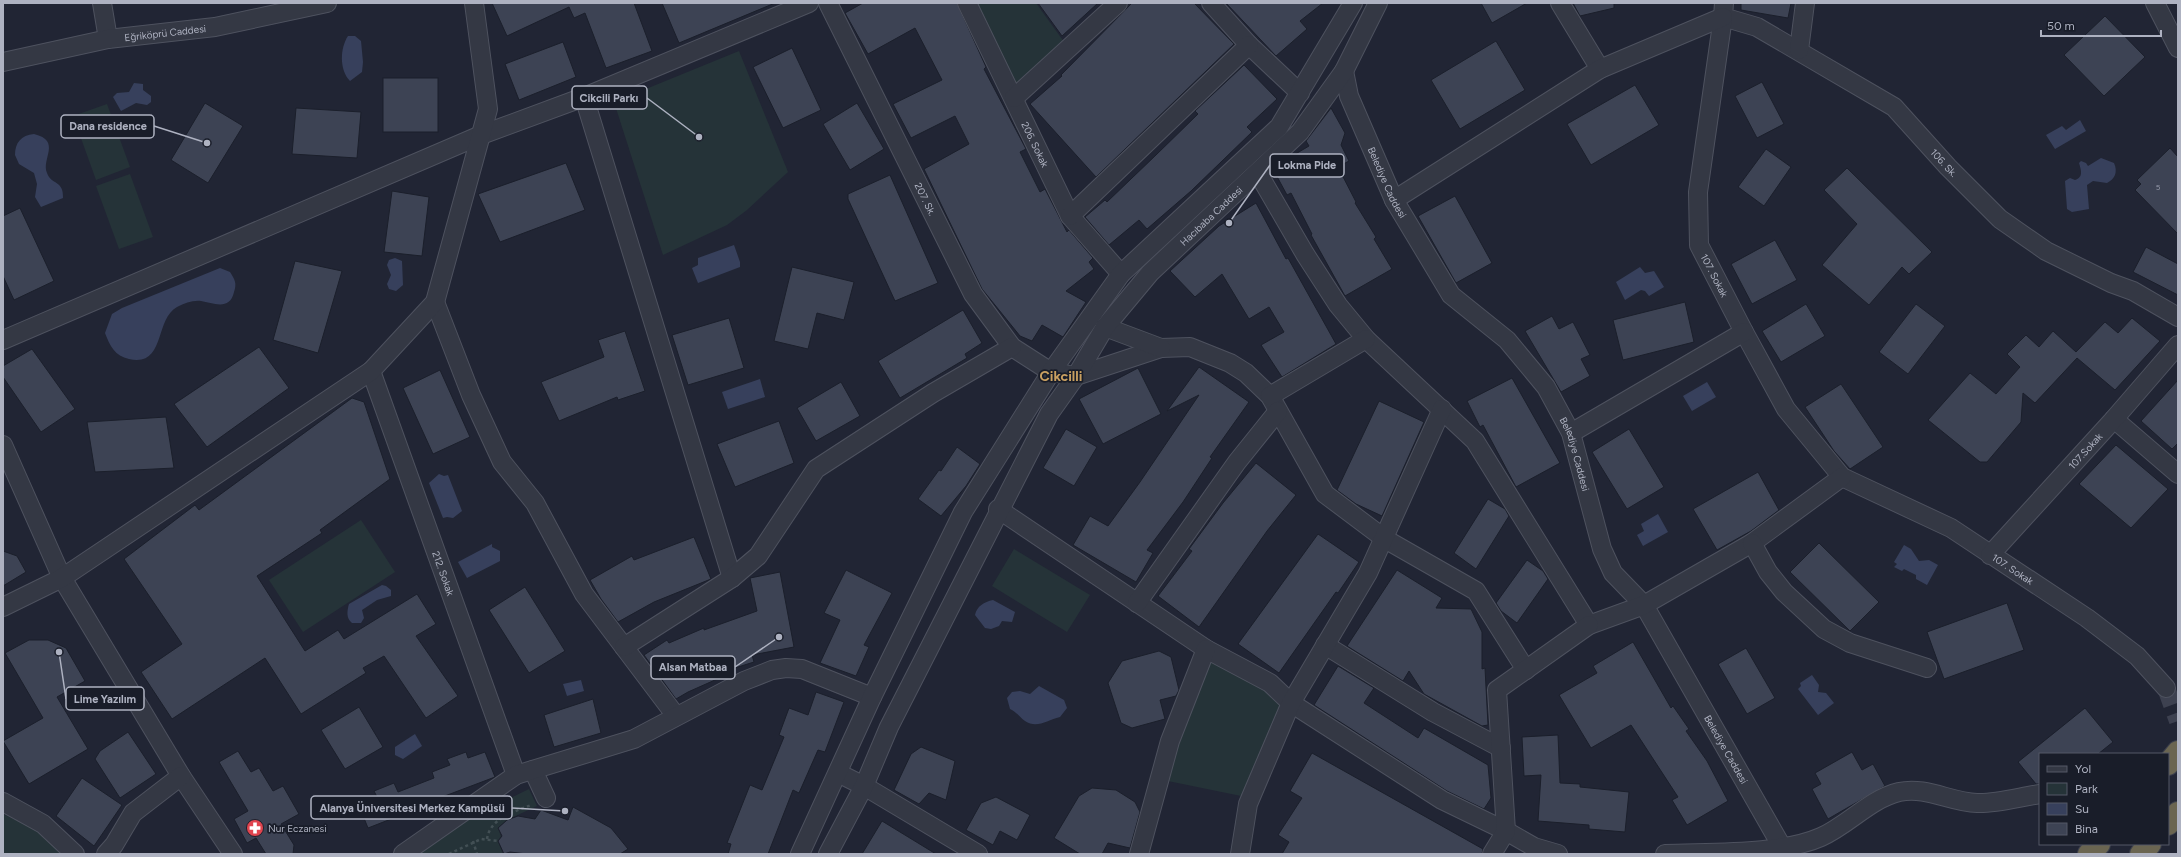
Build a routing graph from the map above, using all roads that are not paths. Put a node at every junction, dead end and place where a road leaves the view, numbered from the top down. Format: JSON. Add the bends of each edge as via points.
{"nodes":[{"id":1,"x":102,"y":3,"type":"edge"},
{"id":2,"x":327,"y":3,"type":"edge"},
{"id":3,"x":474,"y":3,"type":"edge"},
{"id":4,"x":809,"y":3,"type":"edge"},
{"id":5,"x":828,"y":3,"type":"edge"},
{"id":6,"x":967,"y":3,"type":"edge"},
{"id":7,"x":1118,"y":3,"type":"edge"},
{"id":8,"x":1211,"y":3,"type":"edge"},
{"id":9,"x":1353,"y":3,"type":"edge"},
{"id":10,"x":1378,"y":3,"type":"edge"},
{"id":11,"x":1560,"y":3,"type":"edge"},
{"id":12,"x":1805,"y":3,"type":"edge"},
{"id":13,"x":2155,"y":3,"type":"edge"},
{"id":14,"x":1723,"y":10,"type":"edge"},
{"id":15,"x":108,"y":39,"type":"junction"},
{"id":16,"x":1249,"y":45,"type":"junction"},
{"id":17,"x":2178,"y":48,"type":"edge"},
{"id":18,"x":1799,"y":50,"type":"junction"},
{"id":19,"x":3,"y":62,"type":"edge"},
{"id":20,"x":1600,"y":69,"type":"junction"},
{"id":21,"x":1344,"y":71,"type":"junction"},
{"id":22,"x":1300,"y":93,"type":"junction"},
{"id":23,"x":584,"y":98,"type":"junction"},
{"id":24,"x":1014,"y":98,"type":"junction"},
{"id":25,"x":481,"y":135,"type":"junction"},
{"id":26,"x":1258,"y":173,"type":"junction"},
{"id":27,"x":1394,"y":200,"type":"junction"},
{"id":28,"x":1070,"y":216,"type":"junction"},
{"id":29,"x":1121,"y":274,"type":"junction"},
{"id":30,"x":435,"y":302,"type":"junction"},
{"id":31,"x":2178,"y":317,"type":"edge"},
{"id":32,"x":1105,"y":327,"type":"junction"},
{"id":33,"x":1744,"y":332,"type":"junction"},
{"id":34,"x":1366,"y":338,"type":"junction"},
{"id":35,"x":3,"y":340,"type":"edge"},
{"id":36,"x":2178,"y":345,"type":"edge"},
{"id":37,"x":1012,"y":347,"type":"junction"},
{"id":38,"x":1161,"y":348,"type":"junction"},
{"id":39,"x":372,"y":371,"type":"junction"},
{"id":40,"x":1052,"y":372,"type":"junction"},
{"id":41,"x":1076,"y":376,"type":"junction"},
{"id":42,"x":1274,"y":403,"type":"junction"},
{"id":43,"x":1442,"y":409,"type":"junction"},
{"id":44,"x":2114,"y":419,"type":"junction"},
{"id":45,"x":1571,"y":433,"type":"junction"},
{"id":46,"x":3,"y":445,"type":"edge"},
{"id":47,"x":2178,"y":474,"type":"edge"},
{"id":48,"x":1842,"y":477,"type":"junction"},
{"id":49,"x":998,"y":509,"type":"junction"},
{"id":50,"x":1385,"y":539,"type":"junction"},
{"id":51,"x":1752,"y":543,"type":"junction"},
{"id":52,"x":1990,"y":555,"type":"junction"},
{"id":53,"x":62,"y":578,"type":"junction"},
{"id":54,"x":732,"y":578,"type":"junction"},
{"id":55,"x":1137,"y":603,"type":"junction"},
{"id":56,"x":1644,"y":605,"type":"junction"},
{"id":57,"x":3,"y":607,"type":"edge"},
{"id":58,"x":1590,"y":625,"type":"junction"},
{"id":59,"x":1325,"y":645,"type":"junction"},
{"id":60,"x":624,"y":647,"type":"junction"},
{"id":61,"x":1206,"y":649,"type":"junction"},
{"id":62,"x":1927,"y":668,"type":"dead end"},
{"id":63,"x":1526,"y":670,"type":"junction"},
{"id":64,"x":2166,"y":688,"type":"tunnel mouth"},
{"id":65,"x":872,"y":697,"type":"junction"},
{"id":66,"x":1291,"y":703,"type":"junction"},
{"id":67,"x":676,"y":716,"type":"junction"},
{"id":68,"x":1501,"y":748,"type":"junction"},
{"id":69,"x":2178,"y":752,"type":"edge"},
{"id":70,"x":2169,"y":763,"type":"edge"},
{"id":71,"x":525,"y":772,"type":"junction"},
{"id":72,"x":838,"y":773,"type":"junction"},
{"id":73,"x":181,"y":776,"type":"junction"},
{"id":74,"x":864,"y":786,"type":"junction"},
{"id":75,"x":2039,"y":794,"type":"edge"},
{"id":76,"x":546,"y":798,"type":"road end"},
{"id":77,"x":3,"y":802,"type":"edge"},
{"id":78,"x":2178,"y":813,"type":"edge"},
{"id":79,"x":2169,"y":823,"type":"edge"},
{"id":80,"x":1506,"y":831,"type":"junction"},
{"id":81,"x":2098,"y":845,"type":"edge"},
{"id":82,"x":2149,"y":845,"type":"edge"},
{"id":83,"x":1534,"y":850,"type":"edge"},
{"id":84,"x":1784,"y":851,"type":"edge"},
{"id":85,"x":75,"y":854,"type":"edge"},
{"id":86,"x":106,"y":854,"type":"edge"},
{"id":87,"x":233,"y":854,"type":"edge"},
{"id":88,"x":403,"y":854,"type":"edge"},
{"id":89,"x":800,"y":854,"type":"edge"},
{"id":90,"x":828,"y":854,"type":"edge"},
{"id":91,"x":978,"y":854,"type":"edge"},
{"id":92,"x":1139,"y":854,"type":"edge"},
{"id":93,"x":1240,"y":854,"type":"edge"},
{"id":94,"x":1492,"y":854,"type":"edge"},
{"id":95,"x":1558,"y":854,"type":"edge"},
{"id":96,"x":1665,"y":854,"type":"edge"},
{"id":97,"x":2089,"y":854,"type":"edge"},
{"id":98,"x":2141,"y":854,"type":"edge"}],
"edges":[{"from":1,"to":15,"type":"street"},
{"from":2,"to":15,"type":"street","name":"Eğriköprü Caddesi","via":[[215,27]]},
{"from":3,"to":25,"type":"street","via":[[488,109]]},
{"from":4,"to":23,"type":"street"},
{"from":5,"to":37,"type":"street","name":"207. Sk.","via":[[973,294]]},
{"from":6,"to":24,"type":"street","name":"206. Sokak"},
{"from":7,"to":24,"type":"street"},
{"from":8,"to":16,"type":"street"},
{"from":9,"to":22,"type":"street"},
{"from":10,"to":21,"type":"street","name":"Hacıbaba Caddesi"},
{"from":11,"to":20,"type":"street"},
{"from":12,"to":18,"type":"street"},
{"from":13,"to":17,"type":"street"},
{"from":14,"to":18,"type":"street","name":"106. Sk."},
{"from":14,"to":20,"type":"street"},
{"from":14,"to":33,"type":"street","name":"107. Sokak","via":[[1698,192],[1699,245]]},
{"from":15,"to":19,"type":"street","name":"Eğriköprü Caddesi"},
{"from":16,"to":22,"type":"street"},
{"from":16,"to":28,"type":"street"},
{"from":18,"to":31,"type":"street","name":"106. Sk.","via":[[1894,107],[1948,168],[2000,219],[2046,251],[2133,291]]},
{"from":20,"to":27,"type":"street"},
{"from":21,"to":26,"type":"street","name":"Hacıbaba Caddesi","via":[[1300,132]]},
{"from":21,"to":27,"type":"street","name":"Belediye Caddesi","via":[[1350,96]]},
{"from":22,"to":29,"type":"street","via":[[1279,127]]},
{"from":23,"to":25,"type":"street"},
{"from":23,"to":54,"type":"street"},
{"from":24,"to":28,"type":"street","name":"206. Sokak"},
{"from":25,"to":30,"type":"street"},
{"from":25,"to":35,"type":"street"},
{"from":26,"to":32,"type":"street","name":"Hacıbaba Caddesi","via":[[1150,273]]},
{"from":26,"to":34,"type":"street","via":[[1305,254],[1330,292]]},
{"from":27,"to":45,"type":"street","name":"Belediye Caddesi","via":[[1451,294],[1507,340],[1546,387]]},
{"from":28,"to":29,"type":"street","name":"206. Sokak"},
{"from":29,"to":40,"type":"street"},
{"from":30,"to":39,"type":"street"},
{"from":30,"to":60,"type":"street","via":[[471,395],[502,462],[535,503],[584,594]]},
{"from":32,"to":38,"type":"street"},
{"from":32,"to":41,"type":"street","name":"Hacıbaba Caddesi"},
{"from":33,"to":45,"type":"street"},
{"from":33,"to":48,"type":"street","name":"107. Sokak","via":[[1786,409]]},
{"from":34,"to":42,"type":"street"},
{"from":34,"to":43,"type":"street"},
{"from":36,"to":44,"type":"street","name":"107.Sokak"},
{"from":37,"to":40,"type":"street","name":"207. Sk."},
{"from":37,"to":54,"type":"street","via":[[933,393],[816,468],[758,556]]},
{"from":38,"to":41,"type":"street"},
{"from":38,"to":42,"type":"street","via":[[1190,347],[1230,363],[1246,373]]},
{"from":39,"to":53,"type":"street"},
{"from":39,"to":71,"type":"street","name":"212. Sokak"},
{"from":40,"to":41,"type":"street"},
{"from":40,"to":65,"type":"street","via":[[963,512]]},
{"from":41,"to":49,"type":"street","name":"Hacıbaba Caddesi","via":[[1049,414]]},
{"from":42,"to":50,"type":"street","via":[[1325,494]]},
{"from":42,"to":55,"type":"street","via":[[1237,462]]},
{"from":43,"to":50,"type":"street"},
{"from":43,"to":58,"type":"street","via":[[1475,441]]},
{"from":44,"to":47,"type":"street"},
{"from":44,"to":52,"type":"street","name":"107.Sokak"},
{"from":45,"to":56,"type":"street","name":"Belediye Caddesi","via":[[1602,549],[1613,573]]},
{"from":46,"to":53,"type":"street"},
{"from":48,"to":51,"type":"street"},
{"from":48,"to":52,"type":"street","name":"107. Sokak","via":[[1951,528]]},
{"from":49,"to":55,"type":"street"},
{"from":49,"to":74,"type":"street","name":"Hacıbaba Caddesi","via":[[889,727]]},
{"from":50,"to":59,"type":"street"},
{"from":50,"to":63,"type":"street","via":[[1476,591]]},
{"from":51,"to":56,"type":"street"},
{"from":51,"to":62,"type":"street","via":[[1768,572],[1784,592],[1824,629],[1850,643]]},
{"from":52,"to":64,"type":"street","name":"107. Sokak","via":[[2087,618],[2137,656]]},
{"from":53,"to":57,"type":"street"},
{"from":53,"to":73,"type":"street"},
{"from":54,"to":60,"type":"street"},
{"from":55,"to":61,"type":"street"},
{"from":56,"to":58,"type":"street"},
{"from":56,"to":84,"type":"street","name":"Belediye Caddesi"},
{"from":58,"to":63,"type":"street"},
{"from":59,"to":66,"type":"street"},
{"from":59,"to":68,"type":"street","via":[[1433,712]]},
{"from":60,"to":67,"type":"street"},
{"from":61,"to":66,"type":"street","via":[[1270,683]]},
{"from":61,"to":92,"type":"street","via":[[1170,740]]},
{"from":63,"to":68,"type":"street","via":[[1497,690]]},
{"from":65,"to":67,"type":"street","via":[[802,669],[786,668],[772,670],[744,681]]},
{"from":65,"to":72,"type":"street"},
{"from":66,"to":80,"type":"street","via":[[1442,800]]},
{"from":66,"to":93,"type":"street","via":[[1248,804]]},
{"from":67,"to":71,"type":"street","via":[[634,739]]},
{"from":68,"to":80,"type":"street"},
{"from":69,"to":70,"type":"highway"},
{"from":71,"to":76,"type":"street","name":"212. Sokak"},
{"from":71,"to":88,"type":"street"},
{"from":72,"to":74,"type":"street"},
{"from":72,"to":89,"type":"street"},
{"from":73,"to":86,"type":"street","via":[[133,813]]},
{"from":73,"to":87,"type":"street"},
{"from":74,"to":90,"type":"street","name":"Hacıbaba Caddesi"},
{"from":74,"to":91,"type":"street"},
{"from":75,"to":84,"type":"street","via":[[1977,803],[1923,791],[1900,792],[1883,799],[1821,836]]},
{"from":77,"to":85,"type":"street","via":[[43,824]]},
{"from":78,"to":79,"type":"highway"},
{"from":80,"to":83,"type":"street"},
{"from":80,"to":94,"type":"street"},
{"from":81,"to":97,"type":"highway"},
{"from":82,"to":98,"type":"highway"},
{"from":83,"to":95,"type":"street"},
{"from":84,"to":96,"type":"street"}]}
